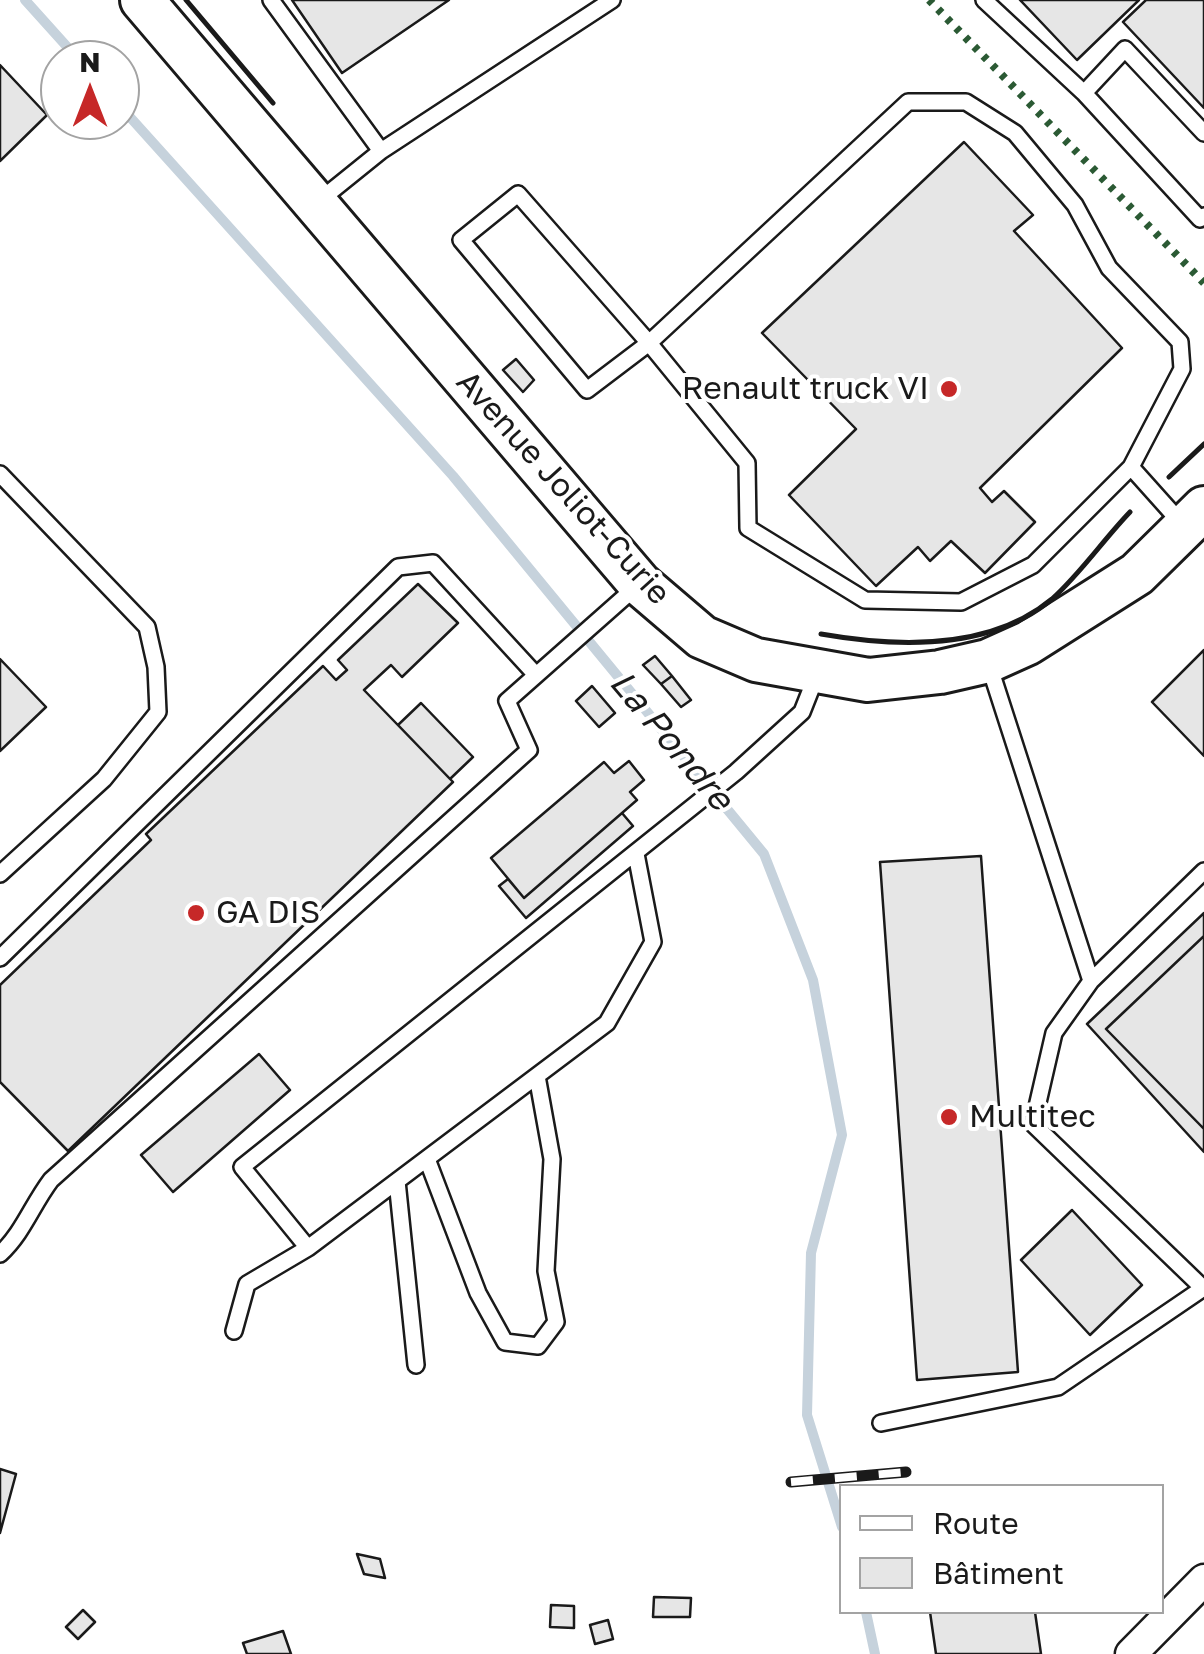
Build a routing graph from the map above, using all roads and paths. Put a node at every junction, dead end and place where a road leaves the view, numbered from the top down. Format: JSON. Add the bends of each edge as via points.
{"nodes":[{"id":1,"x":142,"y":0,"type":"edge"},
{"id":2,"x":271,"y":0,"type":"edge"},
{"id":3,"x":612,"y":0,"type":"edge"},
{"id":4,"x":984,"y":0,"type":"edge"},
{"id":5,"x":1084,"y":92,"type":"junction"},
{"id":6,"x":1204,"y":133,"type":"edge"},
{"id":7,"x":381,"y":151,"type":"junction"},
{"id":8,"x":316,"y":203,"type":"junction"},
{"id":9,"x":1203,"y":220,"type":"edge"},
{"id":10,"x":649,"y":343,"type":"junction"},
{"id":11,"x":1131,"y":467,"type":"junction"},
{"id":12,"x":0,"y":474,"type":"edge"},
{"id":13,"x":1194,"y":518,"type":"edge"},
{"id":14,"x":625,"y":597,"type":"junction"},
{"id":15,"x":988,"y":661,"type":"junction"},
{"id":16,"x":817,"y":674,"type":"junction"},
{"id":17,"x":536,"y":675,"type":"junction"},
{"id":18,"x":636,"y":854,"type":"junction"},
{"id":19,"x":1204,"y":872,"type":"edge"},
{"id":20,"x":0,"y":874,"type":"edge"},
{"id":21,"x":0,"y":958,"type":"edge"},
{"id":22,"x":1091,"y":981,"type":"junction"},
{"id":23,"x":537,"y":1076,"type":"junction"},
{"id":24,"x":427,"y":1159,"type":"junction"},
{"id":25,"x":397,"y":1182,"type":"junction"},
{"id":26,"x":308,"y":1248,"type":"junction"},
{"id":27,"x":0,"y":1254,"type":"edge"},
{"id":28,"x":1203,"y":1289,"type":"edge"},
{"id":29,"x":234,"y":1331,"type":"dead end"},
{"id":30,"x":416,"y":1364,"type":"dead end"},
{"id":31,"x":882,"y":1423,"type":"dead end"},
{"id":32,"x":1204,"y":1580,"type":"edge"},
{"id":33,"x":1131,"y":1654,"type":"edge"}],
"edges":[{"from":1,"to":8,"type":"street","name":"Avenue Joliot-Curie"},
{"from":2,"to":7,"type":"lane"},
{"from":3,"to":7,"type":"lane"},
{"from":4,"to":5,"type":"lane"},
{"from":5,"to":6,"type":"lane","via":[[1125,49]]},
{"from":5,"to":9,"type":"lane"},
{"from":7,"to":8,"type":"lane"},
{"from":8,"to":14,"type":"street","name":"Avenue Joliot-Curie"},
{"from":10,"to":10,"type":"lane","via":[[587,390],[461,240],[518,194]]},
{"from":10,"to":11,"type":"lane","via":[[747,463],[748,528],[864,600],[961,602],[1033,566]]},
{"from":10,"to":11,"type":"lane","via":[[908,102],[966,102],[1015,133],[1075,205],[1108,268],[1180,342],[1182,370]]},
{"from":11,"to":13,"type":"lane"},
{"from":12,"to":20,"type":"lane","via":[[147,626],[158,712],[104,778]]},
{"from":13,"to":15,"type":"street","name":"Avenue Joliot-Curie","via":[[1137,574],[1028,644]]},
{"from":14,"to":16,"type":"street","name":"Avenue Joliot-Curie","via":[[756,660]]},
{"from":14,"to":17,"type":"lane"},
{"from":15,"to":16,"type":"street","name":"Avenue Joliot-Curie","via":[[868,680]]},
{"from":15,"to":22,"type":"lane"},
{"from":16,"to":18,"type":"lane","via":[[802,712]]},
{"from":17,"to":21,"type":"lane","via":[[433,563],[398,566]]},
{"from":17,"to":27,"type":"lane","via":[[507,700],[529,750],[51,1180],[19,1236]]},
{"from":18,"to":23,"type":"lane","via":[[654,942],[607,1023]]},
{"from":18,"to":26,"type":"lane","via":[[242,1167]]},
{"from":19,"to":22,"type":"lane"},
{"from":22,"to":28,"type":"lane","via":[[1054,1034],[1033,1124]]},
{"from":23,"to":24,"type":"lane"},
{"from":23,"to":24,"type":"lane","via":[[552,1159],[546,1271],[556,1322],[538,1346],[505,1342],[478,1293]]},
{"from":24,"to":25,"type":"lane"},
{"from":25,"to":26,"type":"lane"},
{"from":25,"to":30,"type":"lane"},
{"from":26,"to":29,"type":"lane","via":[[247,1284]]},
{"from":28,"to":31,"type":"lane","via":[[1058,1386]]},
{"from":32,"to":33,"type":"street"}]}
